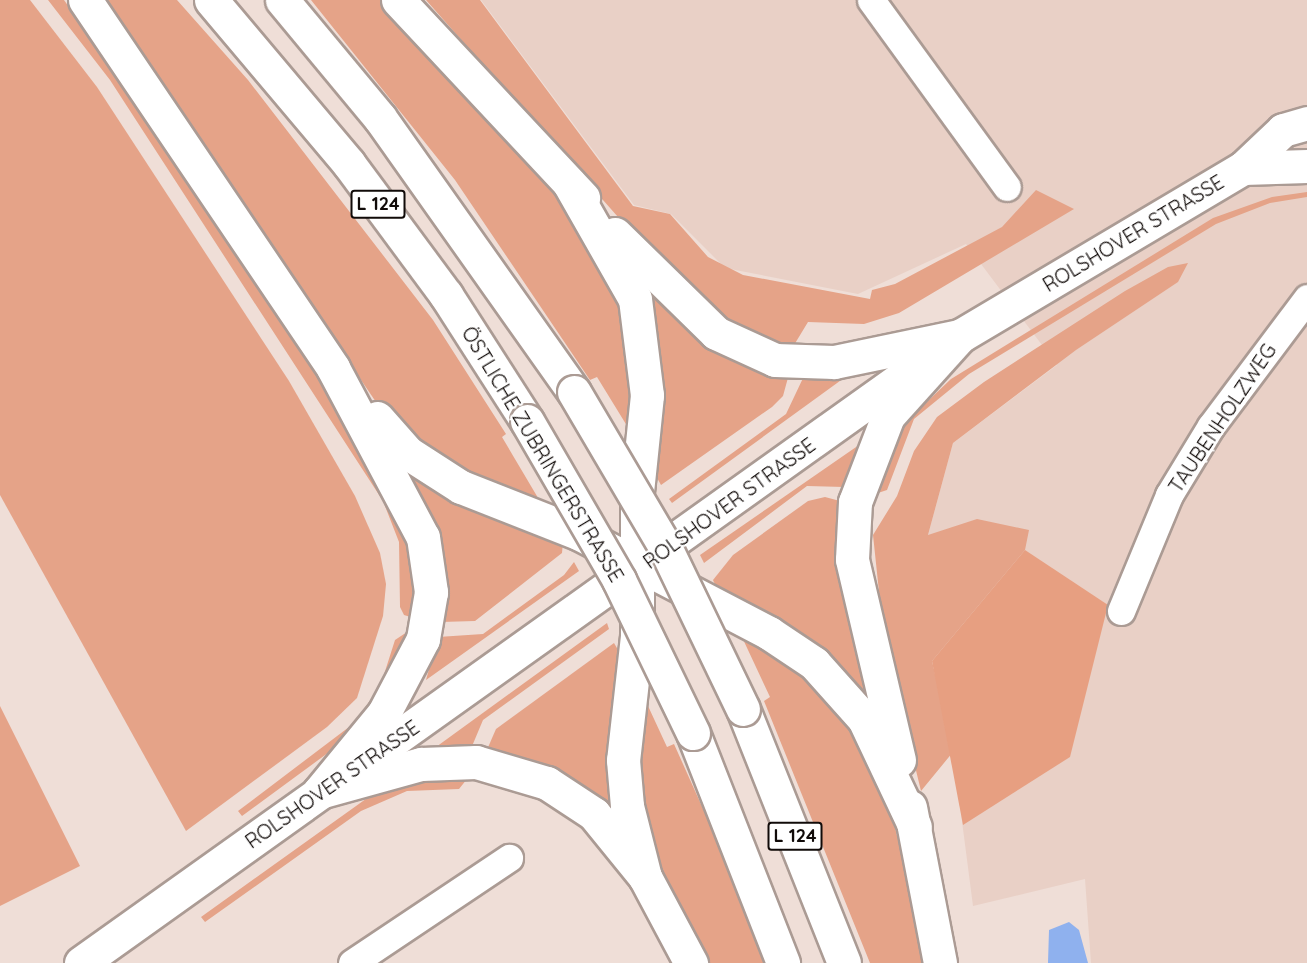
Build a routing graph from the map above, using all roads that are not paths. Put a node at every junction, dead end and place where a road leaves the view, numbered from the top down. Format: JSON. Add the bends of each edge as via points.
{"nodes":[{"id":1,"x":85,"y":0,"type":"edge"},
{"id":2,"x":211,"y":0,"type":"edge"},
{"id":3,"x":282,"y":0,"type":"edge"},
{"id":4,"x":398,"y":0,"type":"edge"},
{"id":5,"x":871,"y":0,"type":"edge"},
{"id":6,"x":1307,"y":123,"type":"edge"},
{"id":7,"x":1307,"y":166,"type":"edge"},
{"id":8,"x":1243,"y":168,"type":"junction"},
{"id":9,"x":569,"y":183,"type":"junction"},
{"id":10,"x":1007,"y":187,"type":"dead end"},
{"id":11,"x":1307,"y":298,"type":"edge"},
{"id":12,"x":960,"y":336,"type":"junction"},
{"id":13,"x":333,"y":368,"type":"junction"},
{"id":14,"x":637,"y":568,"type":"junction"},
{"id":15,"x":1121,"y":611,"type":"dead end"},
{"id":16,"x":319,"y":792,"type":"junction"},
{"id":17,"x":915,"y":827,"type":"junction"},
{"id":18,"x":508,"y":858,"type":"dead end"},
{"id":19,"x":645,"y":877,"type":"junction"},
{"id":20,"x":81,"y":963,"type":"edge"},
{"id":21,"x":352,"y":963,"type":"edge"},
{"id":22,"x":691,"y":963,"type":"edge"},
{"id":23,"x":783,"y":963,"type":"edge"},
{"id":24,"x":844,"y":963,"type":"edge"},
{"id":25,"x":940,"y":963,"type":"edge"}],
"edges":[{"from":1,"to":13,"type":"main road"},
{"from":2,"to":23,"type":"main road","name":"ÖSTLICHE ZUBRINGERSTRASSE","number":"L 124","bridge":true,"via":[[349,164],[446,295],[527,421],[619,580],[693,733]]},
{"from":3,"to":24,"type":"main road","number":"L 124","bridge":true,"via":[[380,118],[574,392],[664,545],[742,709]]},
{"from":4,"to":9,"type":"main road"},
{"from":5,"to":10,"type":"street"},
{"from":6,"to":8,"type":"main road","name":"ROLSHOVER STRASSE","via":[[1268,140]]},
{"from":7,"to":8,"type":"main road","name":"ROLSHOVER STRASSE"},
{"from":8,"to":12,"type":"main road","name":"ROLSHOVER STRASSE"},
{"from":9,"to":12,"type":"main road","via":[[682,304],[747,350],[796,364],[834,362]]},
{"from":9,"to":14,"type":"main road","via":[[635,299],[647,395],[637,491]]},
{"from":11,"to":15,"type":"street","name":"TAUBENHOLZWEG","via":[[1211,426],[1169,495]]},
{"from":12,"to":14,"type":"main road","name":"ROLSHOVER STRASSE"},
{"from":12,"to":17,"type":"main road","via":[[888,417],[859,482],[852,530],[852,559]]},
{"from":13,"to":14,"type":"main road","via":[[417,459],[461,487],[578,533]]},
{"from":13,"to":16,"type":"main road","via":[[423,537],[431,592],[423,639],[384,713]]},
{"from":14,"to":16,"type":"main road","name":"ROLSHOVER STRASSE"},
{"from":14,"to":17,"type":"main road","via":[[709,600],[814,663],[864,719]]},
{"from":14,"to":19,"type":"main road","via":[[637,636],[623,760],[627,806]]},
{"from":16,"to":19,"type":"main road","via":[[421,764],[476,762],[546,783],[594,814]]},
{"from":16,"to":20,"type":"main road","name":"ROLSHOVER STRASSE"},
{"from":17,"to":25,"type":"main road"},
{"from":18,"to":21,"type":"street"},
{"from":19,"to":22,"type":"main road"}]}
